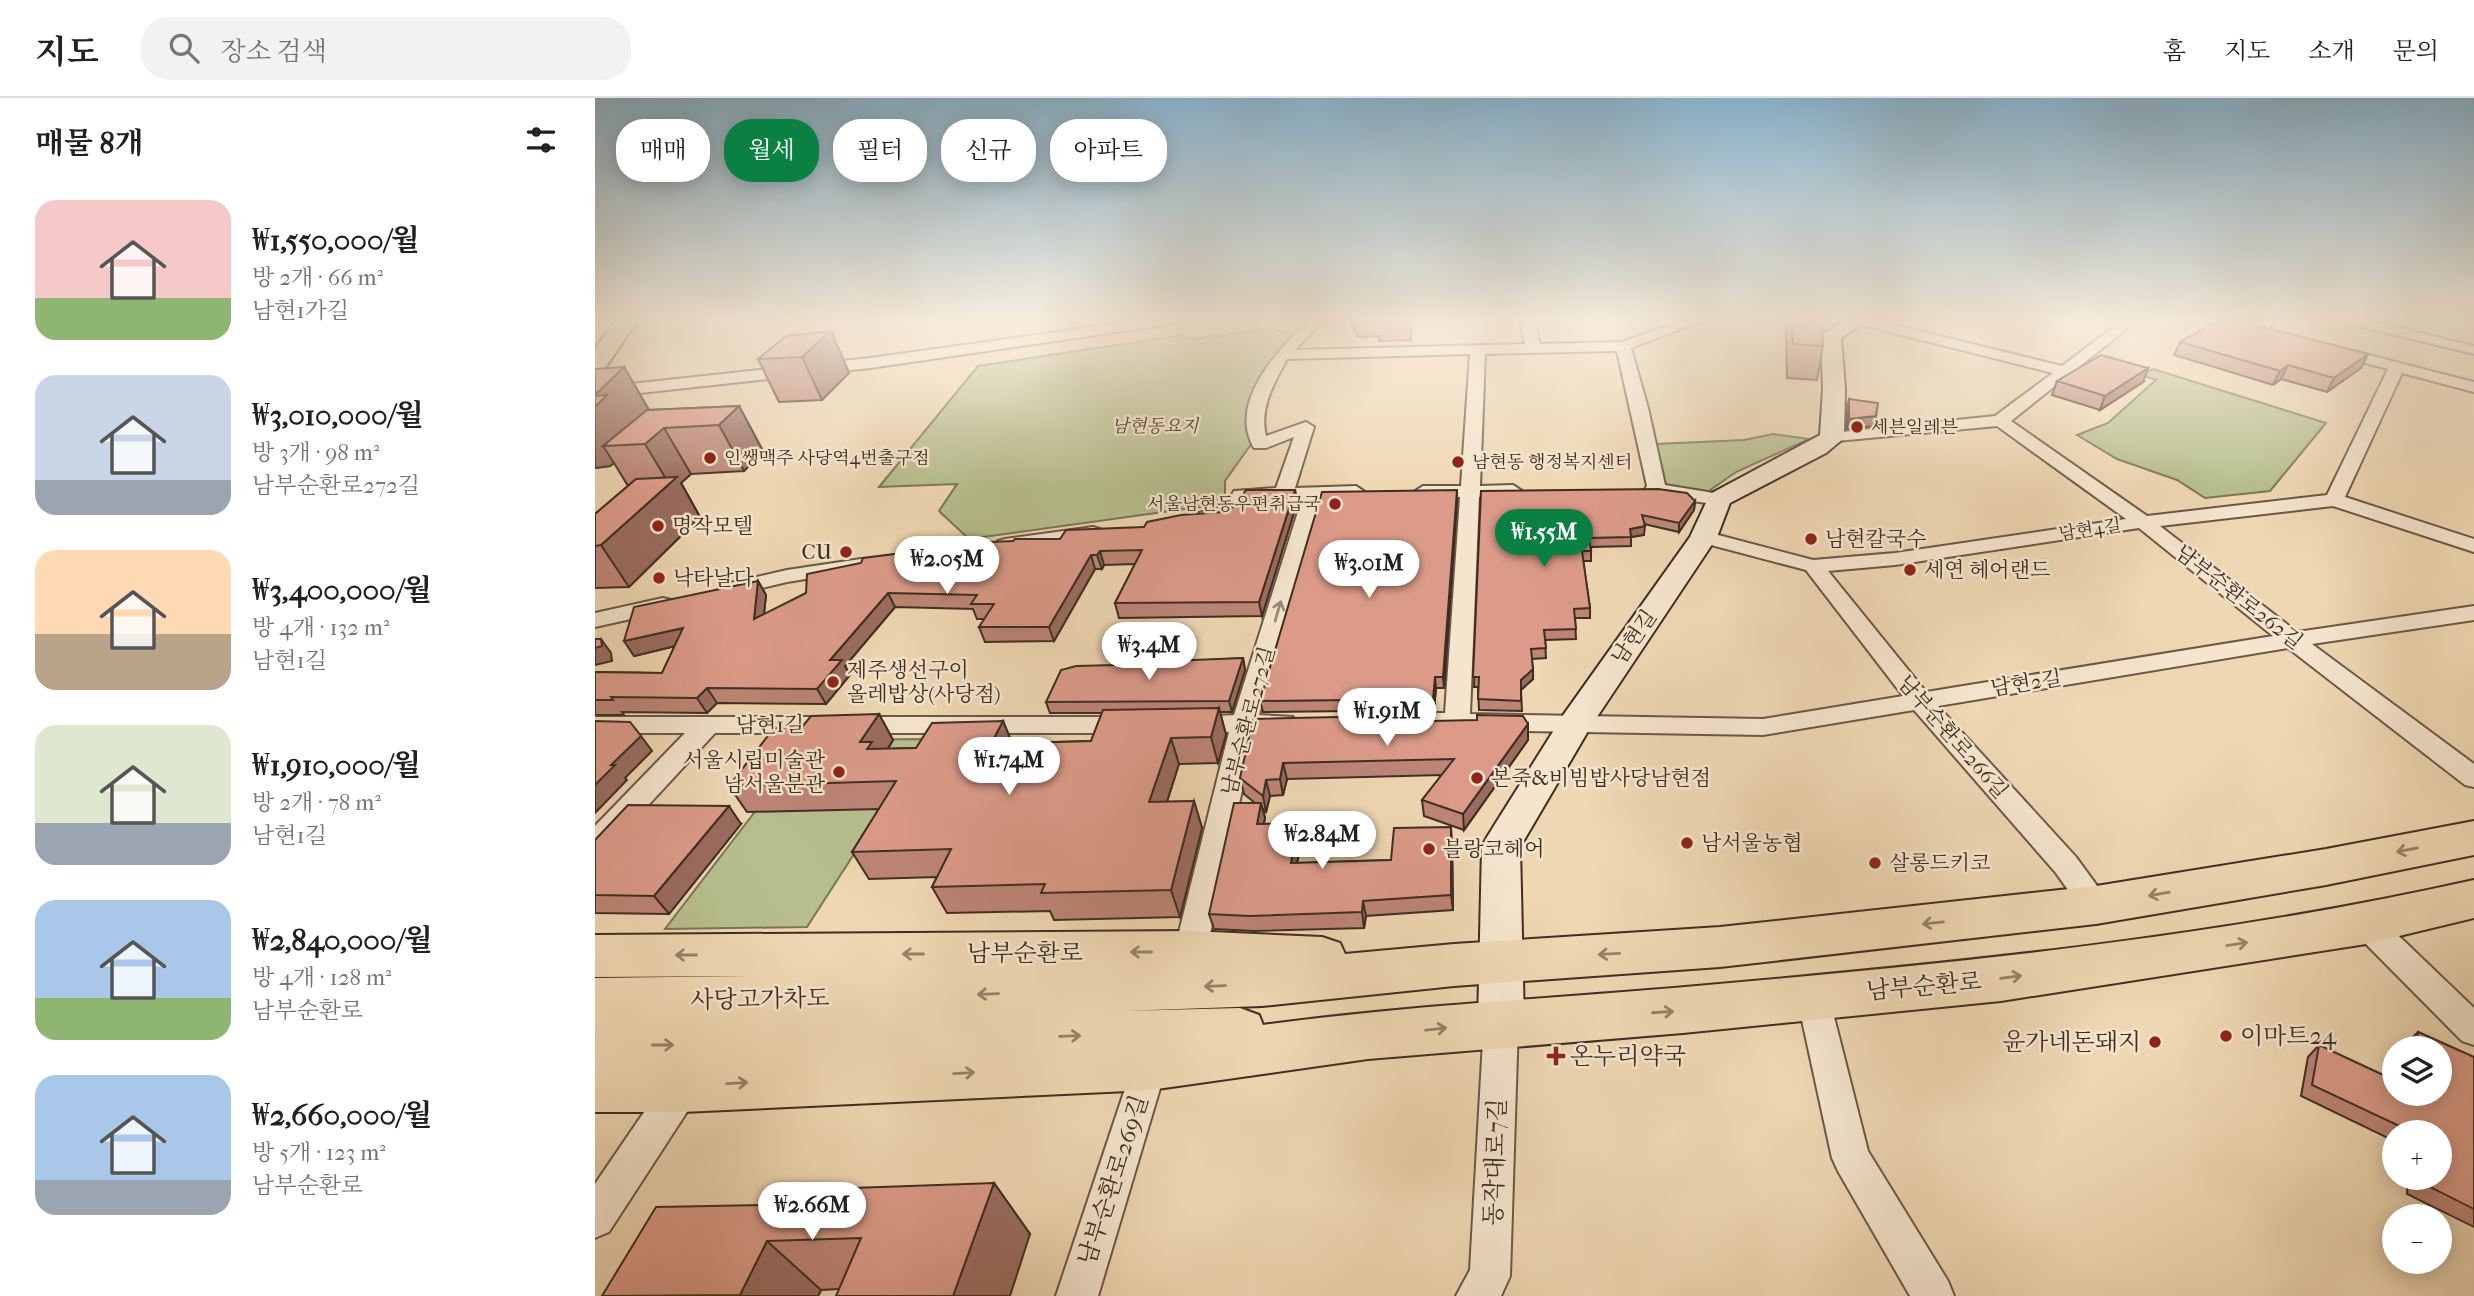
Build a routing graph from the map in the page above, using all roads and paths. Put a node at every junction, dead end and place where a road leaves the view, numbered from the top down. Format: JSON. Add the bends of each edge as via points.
{"nodes":[{"id":1,"x":753,"y":376,"type":"edge"},
{"id":2,"x":1271,"y":376,"type":"edge"},
{"id":3,"x":1477,"y":376,"type":"edge"},
{"id":4,"x":1631,"y":376,"type":"edge"},
{"id":5,"x":1832,"y":376,"type":"edge"},
{"id":6,"x":2057,"y":376,"type":"edge"},
{"id":7,"x":2393,"y":376,"type":"edge"},
{"id":8,"x":2431,"y":376,"type":"edge"},
{"id":9,"x":2474,"y":387,"type":"edge"},
{"id":10,"x":599,"y":393,"type":"edge"},
{"id":11,"x":2000,"y":421,"type":"junction"},
{"id":12,"x":1832,"y":438,"type":"junction"},
{"id":13,"x":1629,"y":489,"type":"edge"},
{"id":14,"x":1657,"y":489,"type":"junction"},
{"id":15,"x":1536,"y":491,"type":"edge"},
{"id":16,"x":1284,"y":492,"type":"junction"},
{"id":17,"x":1379,"y":492,"type":"edge"},
{"id":18,"x":1405,"y":492,"type":"edge"},
{"id":19,"x":1472,"y":492,"type":"junction"},
{"id":20,"x":1313,"y":493,"type":"junction"},
{"id":21,"x":1719,"y":499,"type":"junction"},
{"id":22,"x":2334,"y":500,"type":"junction"},
{"id":23,"x":1189,"y":521,"type":"edge"},
{"id":24,"x":2143,"y":522,"type":"junction"},
{"id":25,"x":1109,"y":532,"type":"edge"},
{"id":26,"x":1703,"y":537,"type":"junction"},
{"id":27,"x":2474,"y":546,"type":"edge"},
{"id":28,"x":991,"y":547,"type":"edge"},
{"id":29,"x":883,"y":561,"type":"edge"},
{"id":30,"x":1813,"y":566,"type":"junction"},
{"id":31,"x":712,"y":594,"type":"edge"},
{"id":32,"x":686,"y":600,"type":"edge"},
{"id":33,"x":2474,"y":613,"type":"edge"},
{"id":34,"x":595,"y":620,"type":"edge"},
{"id":35,"x":2293,"y":640,"type":"junction"},
{"id":36,"x":1920,"y":701,"type":"junction"},
{"id":37,"x":1457,"y":720,"type":"junction"},
{"id":38,"x":1377,"y":721,"type":"edge"},
{"id":39,"x":1311,"y":722,"type":"edge"},
{"id":40,"x":1576,"y":722,"type":"junction"},
{"id":41,"x":1244,"y":724,"type":"junction"},
{"id":42,"x":595,"y":725,"type":"edge"},
{"id":43,"x":706,"y":727,"type":"junction"},
{"id":44,"x":2474,"y":778,"type":"edge"},
{"id":45,"x":2474,"y":838,"type":"edge"},
{"id":46,"x":595,"y":845,"type":"edge"},
{"id":47,"x":2474,"y":899,"type":"edge"},
{"id":48,"x":2097,"y":905,"type":"junction"},
{"id":49,"x":2366,"y":924,"type":"junction"},
{"id":50,"x":1190,"y":952,"type":"junction"},
{"id":51,"x":595,"y":956,"type":"edge"},
{"id":52,"x":1477,"y":963,"type":"junction"},
{"id":53,"x":1813,"y":996,"type":"junction"},
{"id":54,"x":595,"y":1000,"type":"edge"},
{"id":55,"x":914,"y":1018,"type":"junction"},
{"id":56,"x":1500,"y":1023,"type":"junction"},
{"id":57,"x":2474,"y":1030,"type":"edge"},
{"id":58,"x":1368,"y":1035,"type":"junction"},
{"id":59,"x":595,"y":1045,"type":"edge"},
{"id":60,"x":1150,"y":1065,"type":"junction"},
{"id":61,"x":595,"y":1086,"type":"edge"},
{"id":62,"x":683,"y":1086,"type":"junction"},
{"id":63,"x":595,"y":1218,"type":"edge"},
{"id":64,"x":1077,"y":1296,"type":"edge"},
{"id":65,"x":1477,"y":1296,"type":"edge"},
{"id":66,"x":1933,"y":1296,"type":"edge"}],
"edges":[{"from":1,"to":10,"type":"street"},
{"from":2,"to":16,"type":"street","via":[[1254,421],[1260,444],[1306,427]]},
{"from":3,"to":19,"type":"street"},
{"from":4,"to":14,"type":"street"},
{"from":5,"to":12,"type":"street"},
{"from":6,"to":11,"type":"street"},
{"from":7,"to":22,"type":"street"},
{"from":8,"to":9,"type":"street"},
{"from":11,"to":12,"type":"street"},
{"from":11,"to":24,"type":"street","name":"남부순환로262길"},
{"from":12,"to":21,"type":"street"},
{"from":13,"to":14,"type":"street"},
{"from":14,"to":21,"type":"street"},
{"from":15,"to":19,"type":"street"},
{"from":16,"to":20,"type":"street"},
{"from":16,"to":23,"type":"street","via":[[1241,495],[1232,510]]},
{"from":17,"to":20,"type":"street"},
{"from":18,"to":19,"type":"street"},
{"from":19,"to":37,"type":"street"},
{"from":41,"to":20,"type":"street","name":"남부순환로272길","one_way":true},
{"from":21,"to":26,"type":"street","name":"남현길"},
{"from":22,"to":24,"type":"street","name":"남현4길"},
{"from":22,"to":27,"type":"street"},
{"from":24,"to":30,"type":"street","name":"남현4길"},
{"from":24,"to":35,"type":"street","name":"남부순환로262길"},
{"from":25,"to":28,"type":"street"},
{"from":26,"to":30,"type":"street","name":"남현4길"},
{"from":26,"to":40,"type":"street","name":"남현길"},
{"from":29,"to":31,"type":"street"},
{"from":30,"to":36,"type":"street","name":"남부순환로266길"},
{"from":32,"to":34,"type":"street"},
{"from":33,"to":35,"type":"street","name":"남현2길"},
{"from":35,"to":36,"type":"street","name":"남현2길"},
{"from":35,"to":44,"type":"street","name":"남부순환로262길"},
{"from":36,"to":40,"type":"street","name":"남현2길","via":[[1763,727]]},
{"from":36,"to":48,"type":"street","name":"남부순환로266길"},
{"from":37,"to":38,"type":"street"},
{"from":37,"to":40,"type":"street"},
{"from":39,"to":41,"type":"street","name":"남현1길"},
{"from":40,"to":52,"type":"street","name":"남현길","via":[[1501,847]]},
{"from":41,"to":43,"type":"street","name":"남현1길"},
{"from":41,"to":50,"type":"street","name":"남부순환로272길"},
{"from":42,"to":43,"type":"street","name":"남현1길"},
{"from":43,"to":46,"type":"street"},
{"from":45,"to":48,"type":"main road","name":"남부순환로","one_way":true},
{"from":47,"to":49,"type":"main road","name":"남부순환로"},
{"from":48,"to":52,"type":"main road","name":"남부순환로","one_way":true,"via":[[1720,947]]},
{"from":53,"to":49,"type":"main road","name":"남부순환로","one_way":true,"via":[[2001,979]]},
{"from":49,"to":57,"type":"street"},
{"from":50,"to":51,"type":"main road","name":"남부순환로","one_way":true},
{"from":50,"to":52,"type":"main road","name":"남부순환로"},
{"from":52,"to":55,"type":"main road","name":"남부순환로","one_way":true},
{"from":52,"to":56,"type":"street","name":"남현길"},
{"from":56,"to":53,"type":"main road","name":"남부순환로","one_way":true},
{"from":53,"to":66,"type":"street","via":[[1851,1158]]},
{"from":54,"to":55,"type":"main road","name":"사당고가차도"},
{"from":55,"to":58,"type":"main road","name":"남부순환로","one_way":true},
{"from":59,"to":55,"type":"main road","name":"사당고가차도","one_way":true},
{"from":58,"to":56,"type":"main road","name":"남부순환로","one_way":true},
{"from":56,"to":65,"type":"street","name":"동작대로7길","via":[[1490,1276]]},
{"from":58,"to":60,"type":"main road","name":"남부순환로"},
{"from":62,"to":60,"type":"main road","name":"남부순환로","one_way":true},
{"from":60,"to":64,"type":"street","name":"남부순환로269길"},
{"from":61,"to":62,"type":"main road","name":"남부순환로"},
{"from":62,"to":63,"type":"street"}]}
